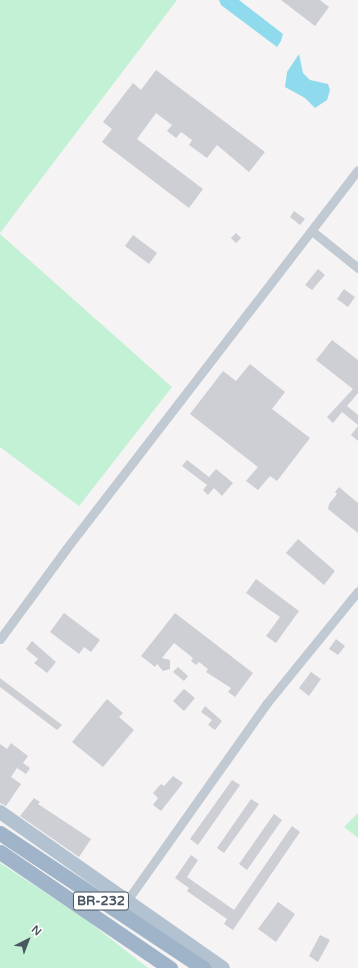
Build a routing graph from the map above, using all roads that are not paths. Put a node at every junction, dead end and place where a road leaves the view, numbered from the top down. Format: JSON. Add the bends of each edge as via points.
{"nodes":[{"id":1,"x":358,"y":170,"type":"edge"},
{"id":2,"x":312,"y":231,"type":"junction"},
{"id":3,"x":358,"y":268,"type":"edge"},
{"id":4,"x":358,"y":591,"type":"edge"},
{"id":5,"x":0,"y":639,"type":"edge"},
{"id":6,"x":0,"y":812,"type":"edge"},
{"id":7,"x":0,"y":833,"type":"edge"},
{"id":8,"x":0,"y":852,"type":"edge"},
{"id":9,"x":126,"y":902,"type":"junction"},
{"id":10,"x":170,"y":968,"type":"edge"},
{"id":11,"x":203,"y":968,"type":"edge"},
{"id":12,"x":223,"y":968,"type":"edge"}],
"edges":[{"from":1,"to":2,"type":"street"},
{"from":2,"to":3,"type":"street"},
{"from":2,"to":5,"type":"street"},
{"from":4,"to":9,"type":"street","via":[[267,703]]},
{"from":6,"to":9,"type":"main road","number":"BR-232"},
{"from":7,"to":11,"type":"highway","number":"BR-232"},
{"from":8,"to":10,"type":"highway","number":"BR-232"},
{"from":9,"to":12,"type":"main road","number":"BR-232"}]}
